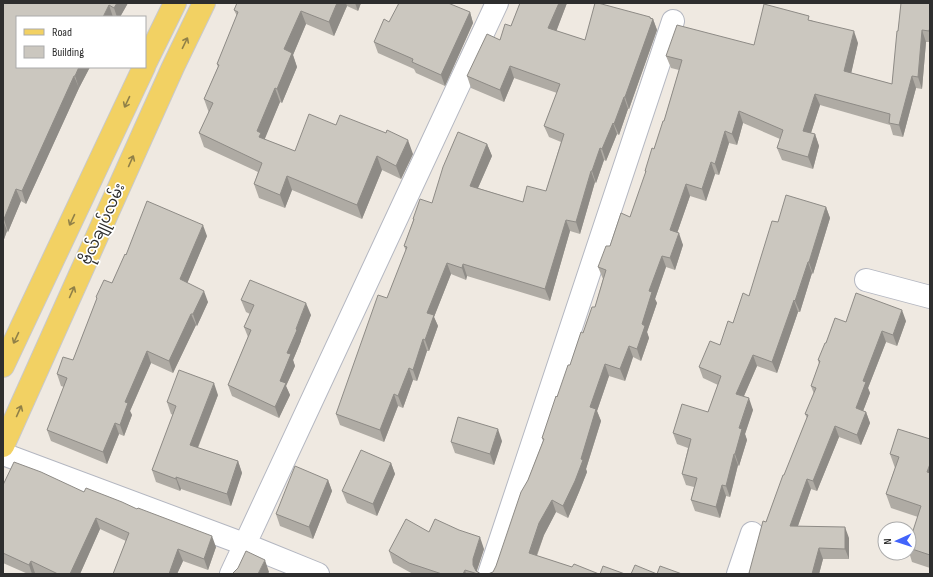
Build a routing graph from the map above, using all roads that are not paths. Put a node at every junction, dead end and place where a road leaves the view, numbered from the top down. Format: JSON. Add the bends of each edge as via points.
{"nodes":[{"id":1,"x":174,"y":3,"type":"edge"},
{"id":2,"x":204,"y":3,"type":"edge"},
{"id":3,"x":497,"y":3,"type":"edge"},
{"id":4,"x":673,"y":21,"type":"dead end"},
{"id":5,"x":146,"y":62,"type":"edge"},
{"id":6,"x":143,"y":68,"type":"edge"},
{"id":7,"x":866,"y":280,"type":"dead end"},
{"id":8,"x":930,"y":297,"type":"edge"},
{"id":9,"x":3,"y":366,"type":"edge"},
{"id":10,"x":3,"y":446,"type":"edge"},
{"id":11,"x":3,"y":454,"type":"edge"},
{"id":12,"x":752,"y":533,"type":"dead end"},
{"id":13,"x":244,"y":544,"type":"junction"},
{"id":14,"x":231,"y":574,"type":"edge"},
{"id":15,"x":318,"y":574,"type":"edge"},
{"id":16,"x":489,"y":574,"type":"edge"},
{"id":17,"x":738,"y":574,"type":"edge"}],
"edges":[{"from":1,"to":5,"type":"main road","name":"ဗိုလ်ချုပ်လမ်း"},
{"from":10,"to":2,"type":"main road","name":"ဗိုလ်ချုပ်လမ်း","one_way":true},
{"from":3,"to":13,"type":"street"},
{"from":4,"to":16,"type":"street"},
{"from":6,"to":9,"type":"main road","name":"ဗိုလ်ချုပ်လမ်း","one_way":true},
{"from":7,"to":8,"type":"street"},
{"from":11,"to":13,"type":"street"},
{"from":12,"to":17,"type":"street"},
{"from":13,"to":14,"type":"street"},
{"from":13,"to":15,"type":"street"}]}
